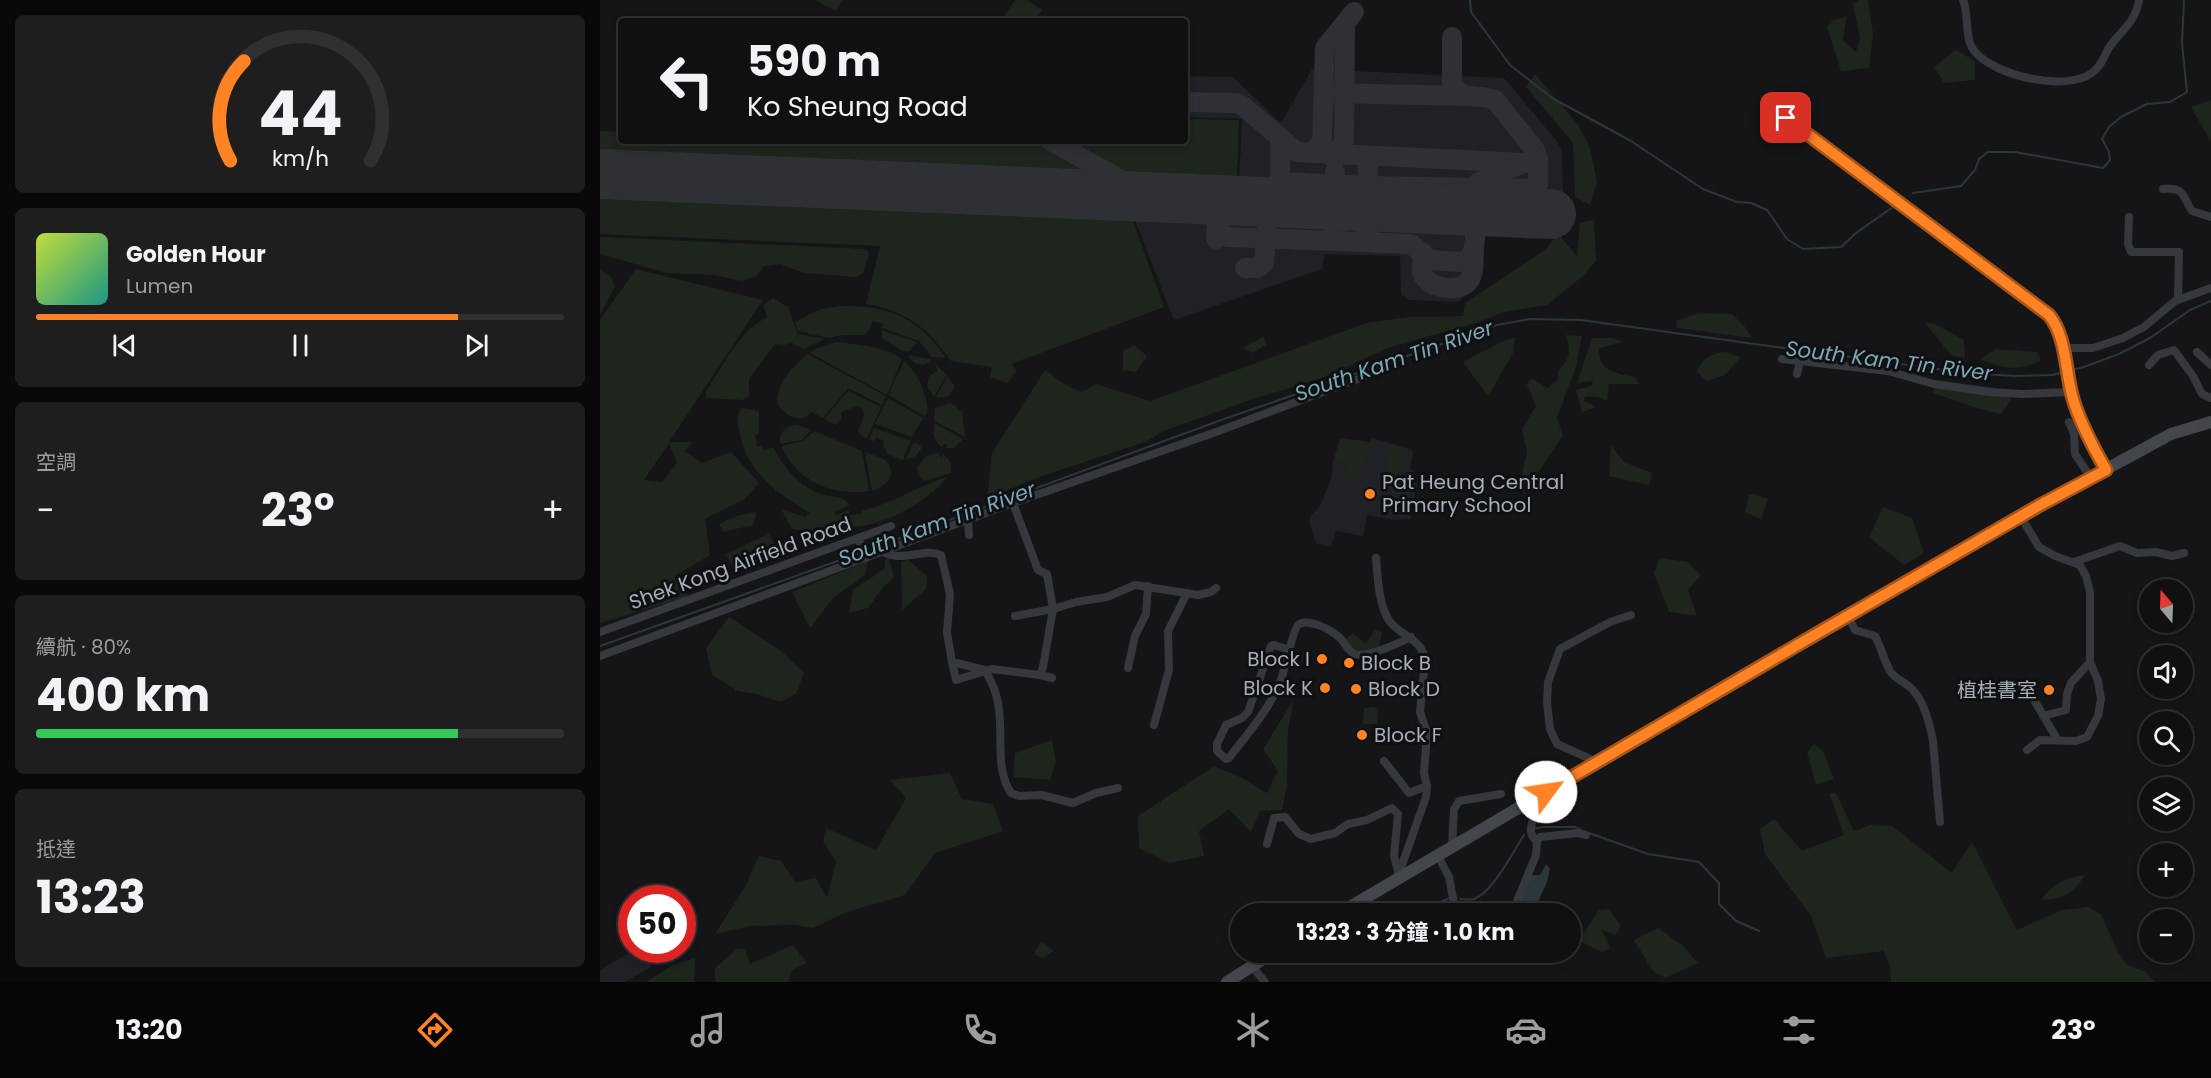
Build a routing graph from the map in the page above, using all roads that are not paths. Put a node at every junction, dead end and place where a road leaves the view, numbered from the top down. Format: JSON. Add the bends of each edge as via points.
{"nodes":[{"id":1,"x":1963,"y":0,"type":"edge"},
{"id":2,"x":2139,"y":0,"type":"edge"},
{"id":3,"x":1767,"y":104,"type":"dead end"},
{"id":4,"x":2163,"y":189,"type":"dead end"},
{"id":5,"x":2129,"y":217,"type":"dead end"},
{"id":6,"x":2211,"y":217,"type":"edge"},
{"id":7,"x":2211,"y":288,"type":"edge"},
{"id":8,"x":2178,"y":299,"type":"junction"},
{"id":9,"x":2062,"y":348,"type":"junction"},
{"id":10,"x":2197,"y":352,"type":"dead end"},
{"id":11,"x":1782,"y":359,"type":"dead end"},
{"id":12,"x":1800,"y":361,"type":"junction"},
{"id":13,"x":2149,"y":365,"type":"dead end"},
{"id":14,"x":2211,"y":365,"type":"edge"},
{"id":15,"x":1797,"y":374,"type":"dead end"},
{"id":16,"x":1366,"y":376,"type":"dead end"},
{"id":17,"x":2070,"y":388,"type":"junction"},
{"id":18,"x":2211,"y":398,"type":"edge"},
{"id":19,"x":2069,"y":422,"type":"dead end"},
{"id":20,"x":2211,"y":422,"type":"edge"},
{"id":21,"x":2106,"y":470,"type":"junction"},
{"id":22,"x":2091,"y":478,"type":"junction"},
{"id":23,"x":1013,"y":503,"type":"junction"},
{"id":24,"x":2021,"y":517,"type":"junction"},
{"id":25,"x":968,"y":520,"type":"junction"},
{"id":26,"x":891,"y":526,"type":"dead end"},
{"id":27,"x":969,"y":535,"type":"dead end"},
{"id":28,"x":858,"y":538,"type":"junction"},
{"id":29,"x":884,"y":552,"type":"junction"},
{"id":30,"x":2184,"y":553,"type":"dead end"},
{"id":31,"x":866,"y":558,"type":"junction"},
{"id":32,"x":1376,"y":558,"type":"dead end"},
{"id":33,"x":2074,"y":562,"type":"junction"},
{"id":34,"x":1149,"y":586,"type":"junction"},
{"id":35,"x":1216,"y":588,"type":"dead end"},
{"id":36,"x":1187,"y":593,"type":"junction"},
{"id":37,"x":1053,"y":609,"type":"junction"},
{"id":38,"x":1631,"y":615,"type":"dead end"},
{"id":39,"x":1015,"y":616,"type":"dead end"},
{"id":40,"x":1848,"y":616,"type":"junction"},
{"id":41,"x":600,"y":632,"type":"edge"},
{"id":42,"x":1411,"y":637,"type":"junction"},
{"id":43,"x":1290,"y":650,"type":"junction"},
{"id":44,"x":600,"y":656,"type":"edge"},
{"id":45,"x":952,"y":662,"type":"junction"},
{"id":46,"x":2090,"y":662,"type":"junction"},
{"id":47,"x":1128,"y":668,"type":"dead end"},
{"id":48,"x":985,"y":670,"type":"junction"},
{"id":49,"x":1040,"y":675,"type":"junction"},
{"id":50,"x":1053,"y":678,"type":"dead end"},
{"id":51,"x":2033,"y":685,"type":"dead end"},
{"id":52,"x":2043,"y":716,"type":"junction"},
{"id":53,"x":1154,"y":725,"type":"dead end"},
{"id":54,"x":2057,"y":739,"type":"junction"},
{"id":55,"x":2027,"y":750,"type":"dead end"},
{"id":56,"x":1384,"y":761,"type":"dead end"},
{"id":57,"x":1597,"y":762,"type":"junction"},
{"id":58,"x":1427,"y":786,"type":"junction"},
{"id":59,"x":1118,"y":788,"type":"dead end"},
{"id":60,"x":1501,"y":794,"type":"dead end"},
{"id":61,"x":1533,"y":800,"type":"junction"},
{"id":62,"x":1940,"y":822,"type":"dead end"},
{"id":63,"x":1586,"y":835,"type":"dead end"},
{"id":64,"x":1537,"y":841,"type":"junction"},
{"id":65,"x":1267,"y":844,"type":"dead end"},
{"id":66,"x":1452,"y":848,"type":"junction"},
{"id":67,"x":1438,"y":856,"type":"junction"},
{"id":68,"x":1398,"y":875,"type":"junction"},
{"id":69,"x":1355,"y":903,"type":"edge"},
{"id":70,"x":1454,"y":903,"type":"edge"},
{"id":71,"x":1516,"y":903,"type":"edge"},
{"id":72,"x":1257,"y":963,"type":"edge"},
{"id":73,"x":1252,"y":966,"type":"junction"},
{"id":74,"x":1227,"y":982,"type":"edge"},
{"id":75,"x":1265,"y":982,"type":"edge"}],
"edges":[{"from":1,"to":2,"type":"street","via":[[1969,42],[1976,54],[2019,77],[2046,81],[2072,80],[2092,73],[2131,22]]},
{"from":3,"to":9,"type":"street","via":[[2049,315],[2056,324]]},
{"from":4,"to":6,"type":"street","via":[[2176,189],[2192,211]]},
{"from":5,"to":8,"type":"street","via":[[2131,252],[2179,252]]},
{"from":7,"to":8,"type":"street"},
{"from":8,"to":9,"type":"street","via":[[2144,327],[2123,338],[2093,348]]},
{"from":9,"to":17,"type":"street"},
{"from":10,"to":14,"type":"street"},
{"from":11,"to":12,"type":"street"},
{"from":12,"to":15,"type":"street"},
{"from":12,"to":17,"type":"street","via":[[1888,371],[1934,384],[1989,392],[2023,394]]},
{"from":13,"to":18,"type":"street","via":[[2158,355],[2174,350],[2202,394]]},
{"from":16,"to":23,"type":"street"},
{"from":17,"to":21,"type":"street"},
{"from":19,"to":22,"type":"street","via":[[2075,454]]},
{"from":20,"to":21,"type":"main road","via":[[2171,434]]},
{"from":21,"to":22,"type":"main road"},
{"from":22,"to":24,"type":"main road"},
{"from":23,"to":25,"type":"street"},
{"from":23,"to":37,"type":"street","via":[[1038,570],[1047,574]]},
{"from":24,"to":33,"type":"street","via":[[2040,547]]},
{"from":24,"to":40,"type":"main road"},
{"from":25,"to":27,"type":"street"},
{"from":25,"to":29,"type":"street"},
{"from":26,"to":28,"type":"street","name":"Shek Kong Airfield Road"},
{"from":28,"to":31,"type":"street"},
{"from":28,"to":41,"type":"street","name":"Shek Kong Airfield Road"},
{"from":29,"to":31,"type":"street"},
{"from":29,"to":45,"type":"street","via":[[898,556],[934,552],[941,555],[951,594],[947,633]]},
{"from":30,"to":33,"type":"street","via":[[2137,553],[2120,546]]},
{"from":31,"to":44,"type":"street"},
{"from":32,"to":42,"type":"street","via":[[1384,609],[1394,626]]},
{"from":33,"to":46,"type":"street","via":[[2082,568],[2089,585]]},
{"from":34,"to":36,"type":"street"},
{"from":34,"to":37,"type":"street","via":[[1135,585],[1107,597]]},
{"from":34,"to":47,"type":"street","via":[[1146,614],[1135,636]]},
{"from":35,"to":36,"type":"street","via":[[1198,595]]},
{"from":36,"to":53,"type":"street","via":[[1168,631],[1169,670]]},
{"from":37,"to":39,"type":"street"},
{"from":37,"to":49,"type":"street"},
{"from":38,"to":57,"type":"street","via":[[1560,649],[1548,682],[1552,736],[1557,744]]},
{"from":40,"to":57,"type":"main road"},
{"from":40,"to":62,"type":"street","via":[[1855,630],[1875,636],[1893,675],[1912,689],[1920,703],[1931,728]]},
{"from":42,"to":43,"type":"street","via":[[1357,655],[1335,634],[1305,622],[1295,629]]},
{"from":42,"to":58,"type":"street","via":[[1424,652],[1420,712],[1427,734]]},
{"from":43,"to":43,"type":"street","via":[[1271,646],[1248,712],[1226,725],[1217,744],[1217,751],[1226,759],[1272,700]]},
{"from":45,"to":48,"type":"street"},
{"from":45,"to":48,"type":"street","via":[[956,680]]},
{"from":46,"to":52,"type":"street","via":[[2071,683],[2066,710]]},
{"from":46,"to":54,"type":"street","via":[[2100,690],[2098,716],[2084,739]]},
{"from":48,"to":49,"type":"street"},
{"from":48,"to":59,"type":"street","via":[[999,707],[1001,755],[1011,793],[1073,803]]},
{"from":49,"to":50,"type":"street"},
{"from":51,"to":52,"type":"street","via":[[2033,698]]},
{"from":52,"to":54,"type":"street"},
{"from":54,"to":55,"type":"street","via":[[2040,740]]},
{"from":56,"to":58,"type":"street","via":[[1409,793]]},
{"from":57,"to":61,"type":"main road"},
{"from":58,"to":68,"type":"street"},
{"from":60,"to":66,"type":"street","via":[[1459,801],[1454,809]]},
{"from":61,"to":64,"type":"street","via":[[1536,808],[1530,831]]},
{"from":61,"to":66,"type":"main road"},
{"from":63,"to":64,"type":"street","via":[[1540,837]]},
{"from":64,"to":71,"type":"street","via":[[1536,855]]},
{"from":65,"to":68,"type":"street","via":[[1271,824],[1277,817],[1284,817],[1299,834],[1311,839],[1392,808],[1398,814],[1394,855]]},
{"from":66,"to":67,"type":"main road"},
{"from":67,"to":68,"type":"main road"},
{"from":67,"to":70,"type":"street","via":[[1449,877]]},
{"from":68,"to":69,"type":"main road"},
{"from":72,"to":73,"type":"main road"},
{"from":73,"to":74,"type":"main road"},
{"from":73,"to":75,"type":"street"}]}
